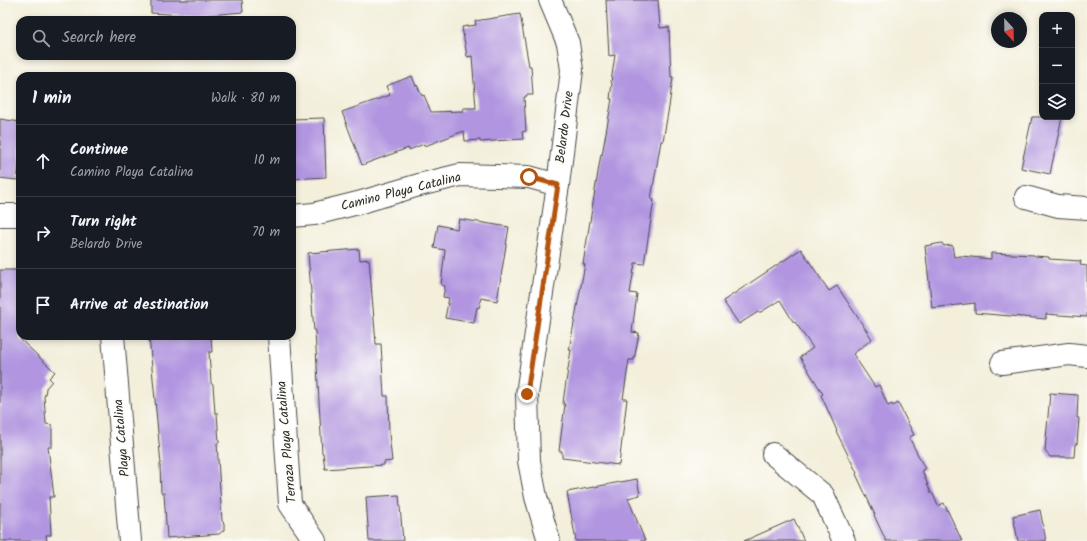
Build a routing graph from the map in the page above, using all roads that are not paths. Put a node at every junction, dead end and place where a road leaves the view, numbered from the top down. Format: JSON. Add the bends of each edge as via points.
{"nodes":[{"id":1,"x":550,"y":0,"type":"edge"},
{"id":2,"x":558,"y":185,"type":"junction"},
{"id":3,"x":1026,"y":197,"type":"dead end"},
{"id":4,"x":1087,"y":208,"type":"edge"},
{"id":5,"x":0,"y":215,"type":"edge"},
{"id":6,"x":16,"y":215,"type":"edge"},
{"id":7,"x":296,"y":216,"type":"edge"},
{"id":8,"x":113,"y":340,"type":"edge"},
{"id":9,"x":279,"y":340,"type":"edge"},
{"id":10,"x":1087,"y":356,"type":"edge"},
{"id":11,"x":1002,"y":363,"type":"dead end"},
{"id":12,"x":773,"y":454,"type":"dead end"},
{"id":13,"x":130,"y":541,"type":"edge"},
{"id":14,"x":315,"y":541,"type":"edge"},
{"id":15,"x":549,"y":541,"type":"edge"},
{"id":16,"x":844,"y":541,"type":"edge"}],
"edges":[{"from":1,"to":2,"type":"street","name":"Belardo Drive","via":[[568,43],[572,70]]},
{"from":2,"to":7,"type":"street","name":"Camino Playa Catalina","via":[[529,177],[460,175],[314,214]]},
{"from":2,"to":15,"type":"street","name":"Belardo Drive","via":[[527,394],[529,461]]},
{"from":3,"to":4,"type":"street","via":[[1058,206]]},
{"from":5,"to":6,"type":"street"},
{"from":8,"to":13,"type":"street","name":"Playa Catalina"},
{"from":9,"to":14,"type":"street","name":"Terraza Playa Catalina","via":[[290,504]]},
{"from":10,"to":11,"type":"street","via":[[1069,354]]},
{"from":12,"to":16,"type":"street","via":[[822,495]]}]}
